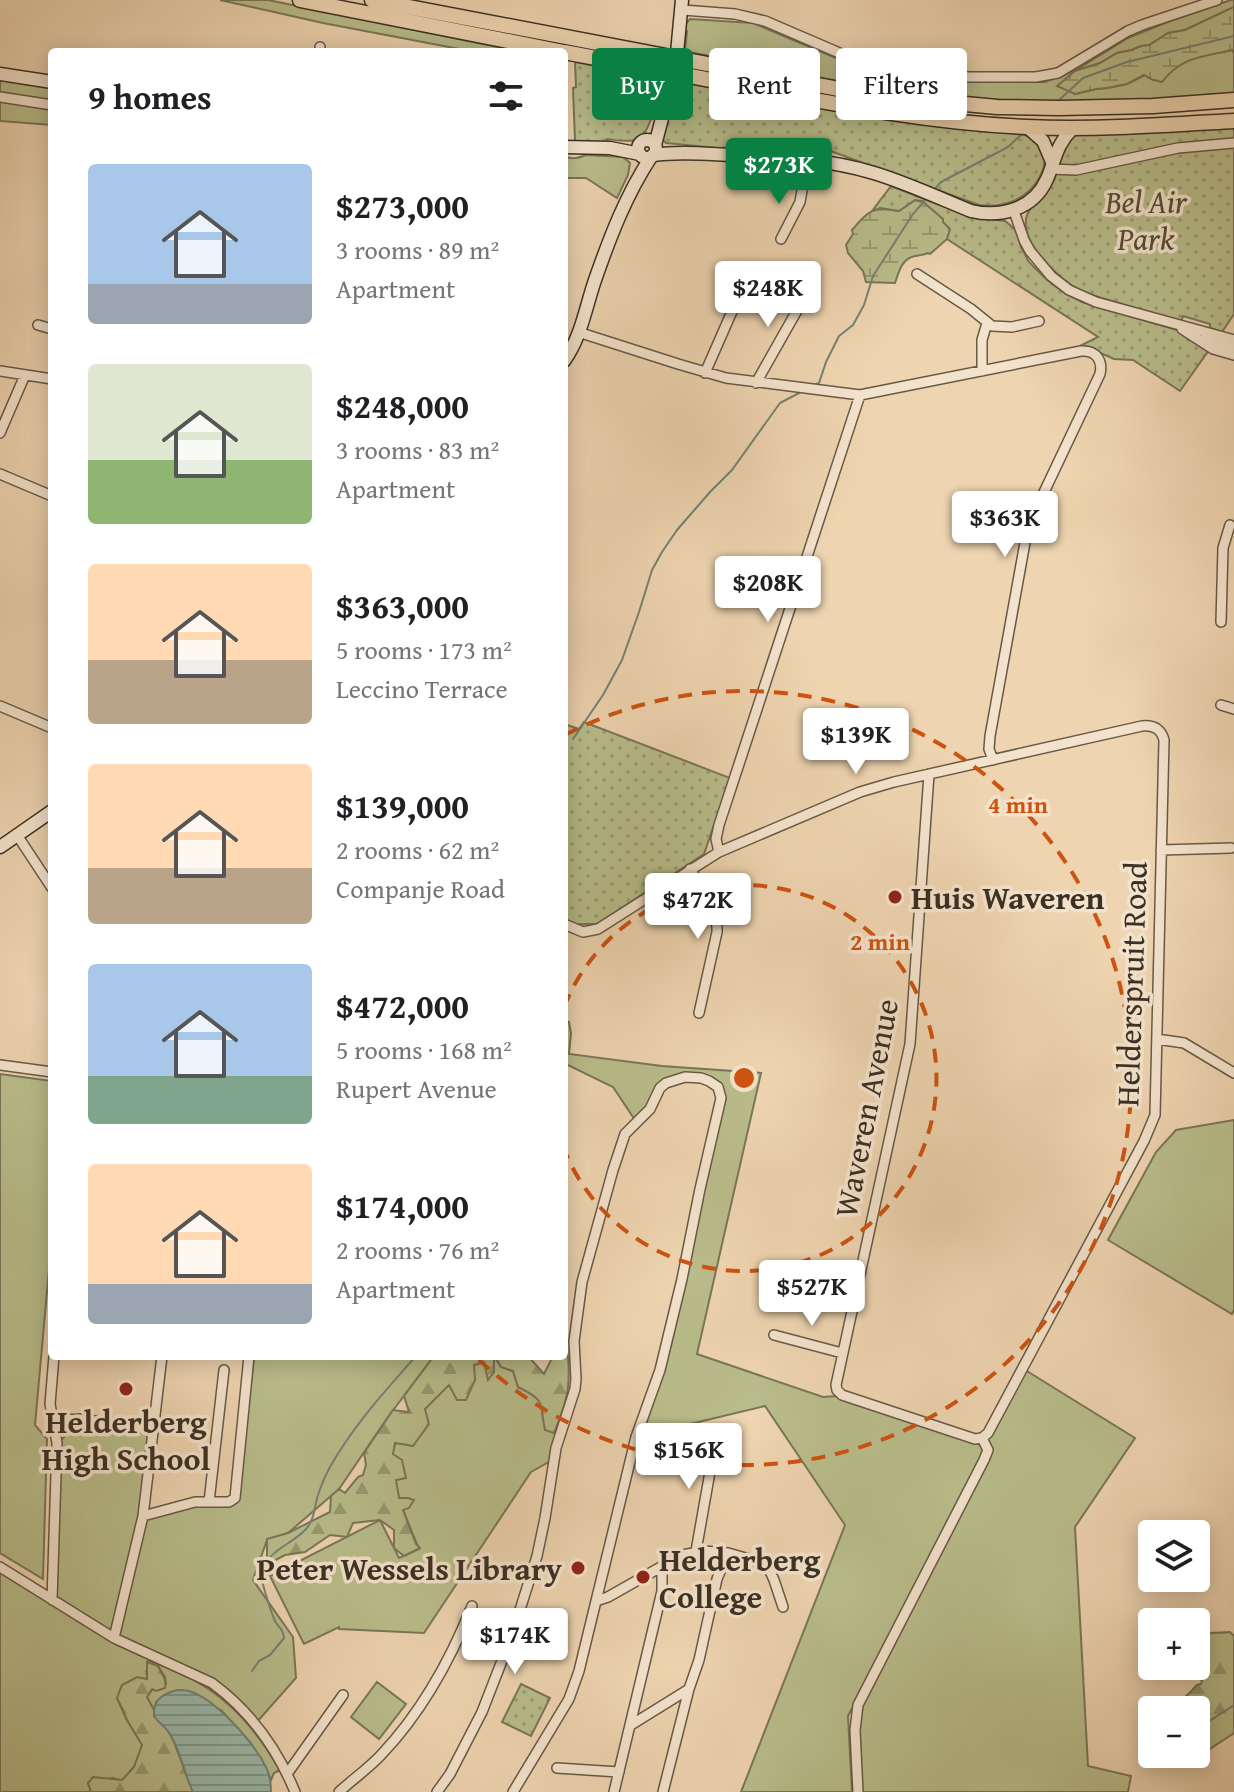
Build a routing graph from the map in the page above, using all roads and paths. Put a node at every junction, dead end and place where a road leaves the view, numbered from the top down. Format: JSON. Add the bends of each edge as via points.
{"nodes":[{"id":1,"x":300,"y":0,"type":"edge"},
{"id":2,"x":372,"y":0,"type":"edge"},
{"id":3,"x":1217,"y":0,"type":"edge"},
{"id":4,"x":682,"y":12,"type":"edge"},
{"id":5,"x":544,"y":48,"type":"edge"},
{"id":6,"x":568,"y":53,"type":"edge"},
{"id":7,"x":0,"y":74,"type":"edge"},
{"id":8,"x":48,"y":82,"type":"edge"},
{"id":9,"x":0,"y":97,"type":"edge"},
{"id":10,"x":1234,"y":100,"type":"edge"},
{"id":11,"x":48,"y":104,"type":"edge"},
{"id":12,"x":1234,"y":121,"type":"edge"},
{"id":13,"x":1027,"y":127,"type":"junction"},
{"id":14,"x":1073,"y":128,"type":"junction"},
{"id":15,"x":1234,"y":143,"type":"edge"},
{"id":16,"x":568,"y":147,"type":"edge"},
{"id":17,"x":646,"y":150,"type":"junction"},
{"id":18,"x":693,"y":154,"type":"junction"},
{"id":19,"x":712,"y":154,"type":"junction"},
{"id":20,"x":807,"y":161,"type":"junction"},
{"id":21,"x":1051,"y":166,"type":"junction"},
{"id":22,"x":643,"y":169,"type":"junction"},
{"id":23,"x":633,"y":184,"type":"junction"},
{"id":24,"x":1014,"y":211,"type":"junction"},
{"id":25,"x":781,"y":239,"type":"dead end"},
{"id":26,"x":917,"y":274,"type":"dead end"},
{"id":27,"x":748,"y":275,"type":"dead end"},
{"id":28,"x":808,"y":291,"type":"dead end"},
{"id":29,"x":1039,"y":321,"type":"dead end"},
{"id":30,"x":987,"y":323,"type":"junction"},
{"id":31,"x":38,"y":325,"type":"dead end"},
{"id":32,"x":48,"y":328,"type":"edge"},
{"id":33,"x":578,"y":332,"type":"junction"},
{"id":34,"x":1200,"y":336,"type":"junction"},
{"id":35,"x":1234,"y":340,"type":"edge"},
{"id":36,"x":1234,"y":348,"type":"edge"},
{"id":37,"x":568,"y":355,"type":"edge"},
{"id":38,"x":1234,"y":355,"type":"edge"},
{"id":39,"x":0,"y":371,"type":"edge"},
{"id":40,"x":982,"y":371,"type":"junction"},
{"id":41,"x":705,"y":373,"type":"junction"},
{"id":42,"x":25,"y":375,"type":"junction"},
{"id":43,"x":48,"y":378,"type":"edge"},
{"id":44,"x":756,"y":383,"type":"junction"},
{"id":45,"x":860,"y":395,"type":"junction"},
{"id":46,"x":0,"y":433,"type":"edge"},
{"id":47,"x":0,"y":474,"type":"edge"},
{"id":48,"x":48,"y":494,"type":"edge"},
{"id":49,"x":1230,"y":525,"type":"dead end"},
{"id":50,"x":1222,"y":566,"type":"junction"},
{"id":51,"x":1234,"y":570,"type":"edge"},
{"id":52,"x":1221,"y":622,"type":"dead end"},
{"id":53,"x":1221,"y":705,"type":"dead end"},
{"id":54,"x":0,"y":706,"type":"edge"},
{"id":55,"x":1234,"y":709,"type":"edge"},
{"id":56,"x":48,"y":726,"type":"edge"},
{"id":57,"x":993,"y":760,"type":"junction"},
{"id":58,"x":929,"y":774,"type":"junction"},
{"id":59,"x":48,"y":814,"type":"edge"},
{"id":60,"x":17,"y":835,"type":"junction"},
{"id":61,"x":0,"y":847,"type":"edge"},
{"id":62,"x":1231,"y":848,"type":"dead end"},
{"id":63,"x":1161,"y":850,"type":"junction"},
{"id":64,"x":719,"y":852,"type":"junction"},
{"id":65,"x":690,"y":869,"type":"junction"},
{"id":66,"x":48,"y":882,"type":"edge"},
{"id":67,"x":568,"y":926,"type":"edge"},
{"id":68,"x":699,"y":1013,"type":"dead end"},
{"id":69,"x":1157,"y":1039,"type":"junction"},
{"id":70,"x":0,"y":1065,"type":"edge"},
{"id":71,"x":48,"y":1071,"type":"edge"},
{"id":72,"x":1234,"y":1073,"type":"edge"},
{"id":73,"x":774,"y":1335,"type":"dead end"},
{"id":74,"x":842,"y":1353,"type":"junction"},
{"id":75,"x":54,"y":1360,"type":"edge"},
{"id":76,"x":162,"y":1360,"type":"edge"},
{"id":77,"x":249,"y":1360,"type":"edge"},
{"id":78,"x":224,"y":1370,"type":"dead end"},
{"id":79,"x":53,"y":1421,"type":"junction"},
{"id":80,"x":71,"y":1421,"type":"junction"},
{"id":81,"x":154,"y":1429,"type":"junction"},
{"id":82,"x":55,"y":1435,"type":"junction"},
{"id":83,"x":716,"y":1438,"type":"dead end"},
{"id":84,"x":982,"y":1438,"type":"junction"},
{"id":85,"x":209,"y":1502,"type":"junction"},
{"id":86,"x":143,"y":1516,"type":"junction"},
{"id":87,"x":696,"y":1551,"type":"junction"},
{"id":88,"x":728,"y":1553,"type":"junction"},
{"id":89,"x":0,"y":1567,"type":"edge"},
{"id":90,"x":662,"y":1567,"type":"junction"},
{"id":91,"x":52,"y":1600,"type":"junction"},
{"id":92,"x":596,"y":1601,"type":"junction"},
{"id":93,"x":472,"y":1606,"type":"dead end"},
{"id":94,"x":783,"y":1607,"type":"dead end"},
{"id":95,"x":114,"y":1638,"type":"junction"},
{"id":96,"x":689,"y":1689,"type":"junction"},
{"id":97,"x":343,"y":1695,"type":"dead end"},
{"id":98,"x":631,"y":1725,"type":"junction"},
{"id":99,"x":557,"y":1768,"type":"dead end"},
{"id":100,"x":619,"y":1772,"type":"junction"},
{"id":101,"x":287,"y":1774,"type":"junction"},
{"id":102,"x":295,"y":1792,"type":"edge"},
{"id":103,"x":339,"y":1792,"type":"edge"},
{"id":104,"x":437,"y":1792,"type":"edge"},
{"id":105,"x":513,"y":1792,"type":"edge"},
{"id":106,"x":614,"y":1792,"type":"edge"},
{"id":107,"x":663,"y":1792,"type":"edge"},
{"id":108,"x":858,"y":1792,"type":"edge"}],
"edges":[{"from":1,"to":5,"type":"main road"},
{"from":2,"to":10,"type":"main road","via":[[894,97],[1059,108]]},
{"from":3,"to":4,"type":"street","via":[[1142,25],[1058,73],[1036,77],[879,70],[765,21]]},
{"from":4,"to":17,"type":"street","bridge":true,"via":[[673,77]]},
{"from":6,"to":13,"type":"main road","via":[[893,114]]},
{"from":7,"to":8,"type":"street"},
{"from":9,"to":11,"type":"street"},
{"from":12,"to":14,"type":"main road"},
{"from":13,"to":14,"type":"main road"},
{"from":13,"to":21,"type":"street","via":[[1043,141]]},
{"from":14,"to":21,"type":"street"},
{"from":15,"to":21,"type":"street","via":[[1178,148],[1076,170]]},
{"from":16,"to":17,"type":"street"},
{"from":17,"to":18,"type":"street"},
{"from":17,"to":19,"type":"street"},
{"from":17,"to":22,"type":"street"},
{"from":17,"to":23,"type":"street"},
{"from":18,"to":19,"type":"street"},
{"from":18,"to":22,"type":"street","via":[[675,155]]},
{"from":19,"to":20,"type":"street"},
{"from":20,"to":24,"type":"street","via":[[874,173],[982,213]]},
{"from":20,"to":25,"type":"street","via":[[800,202]]},
{"from":21,"to":24,"type":"street","via":[[1041,190]]},
{"from":22,"to":23,"type":"street"},
{"from":23,"to":33,"type":"street"},
{"from":24,"to":34,"type":"street","via":[[1030,251],[1069,290]]},
{"from":26,"to":30,"type":"street"},
{"from":27,"to":41,"type":"street"},
{"from":28,"to":44,"type":"street"},
{"from":29,"to":30,"type":"street","via":[[1004,328]]},
{"from":30,"to":40,"type":"street"},
{"from":31,"to":32,"type":"street"},
{"from":33,"to":37,"type":"street"},
{"from":33,"to":41,"type":"street"},
{"from":34,"to":35,"type":"street"},
{"from":34,"to":36,"type":"street"},
{"from":34,"to":38,"type":"street","via":[[1213,349]]},
{"from":39,"to":42,"type":"street"},
{"from":40,"to":45,"type":"street"},
{"from":40,"to":57,"type":"street","via":[[1085,350],[1101,364],[1028,526],[990,736]]},
{"from":41,"to":44,"type":"street"},
{"from":42,"to":43,"type":"street"},
{"from":42,"to":46,"type":"street"},
{"from":44,"to":45,"type":"street"},
{"from":45,"to":64,"type":"street","via":[[719,825]]},
{"from":47,"to":48,"type":"street"},
{"from":49,"to":50,"type":"street"},
{"from":50,"to":51,"type":"street"},
{"from":50,"to":52,"type":"street"},
{"from":53,"to":55,"type":"street"},
{"from":54,"to":56,"type":"street"},
{"from":57,"to":58,"type":"street"},
{"from":57,"to":63,"type":"street","name":"Helderspruit Road","via":[[1142,726],[1158,729],[1164,740]]},
{"from":58,"to":64,"type":"street","via":[[860,792]]},
{"from":58,"to":74,"type":"street","name":"Waveren Avenue","via":[[910,1044]]},
{"from":59,"to":60,"type":"street"},
{"from":60,"to":61,"type":"street"},
{"from":60,"to":66,"type":"street"},
{"from":62,"to":63,"type":"street"},
{"from":63,"to":69,"type":"street","name":"Helderspruit Road"},
{"from":64,"to":65,"type":"street"},
{"from":65,"to":67,"type":"street","via":[[598,929],[583,932]]},
{"from":65,"to":68,"type":"street","via":[[718,922]]},
{"from":69,"to":72,"type":"street","via":[[1184,1043]]},
{"from":69,"to":84,"type":"street","name":"Helderspruit Road","via":[[1152,1126]]},
{"from":70,"to":71,"type":"street"},
{"from":73,"to":74,"type":"street"},
{"from":74,"to":84,"type":"street","name":"Waveren Avenue","via":[[836,1385],[842,1395]]},
{"from":75,"to":79,"type":"street"},
{"from":76,"to":81,"type":"street"},
{"from":77,"to":85,"type":"street","via":[[235,1497]]},
{"from":78,"to":85,"type":"street"},
{"from":79,"to":80,"type":"street"},
{"from":79,"to":82,"type":"street"},
{"from":80,"to":81,"type":"street"},
{"from":80,"to":82,"type":"street"},
{"from":81,"to":86,"type":"street"},
{"from":82,"to":91,"type":"street"},
{"from":83,"to":87,"type":"street"},
{"from":84,"to":108,"type":"street","via":[[988,1450],[984,1460],[858,1705]]},
{"from":85,"to":86,"type":"street"},
{"from":86,"to":95,"type":"street"},
{"from":87,"to":88,"type":"street"},
{"from":87,"to":90,"type":"street"},
{"from":88,"to":94,"type":"street","via":[[767,1565]]},
{"from":88,"to":96,"type":"street"},
{"from":89,"to":91,"type":"street"},
{"from":90,"to":92,"type":"street"},
{"from":90,"to":98,"type":"street","via":[[662,1591]]},
{"from":91,"to":95,"type":"street"},
{"from":92,"to":104,"type":"street","via":[[636,1437],[660,1370],[721,1098],[718,1087],[701,1078],[666,1083],[625,1134],[582,1282],[574,1341],[575,1389],[556,1448],[537,1556],[482,1712]]},
{"from":92,"to":105,"type":"street","via":[[569,1699]]},
{"from":93,"to":103,"type":"street","via":[[425,1702],[384,1752]]},
{"from":95,"to":101,"type":"street","via":[[226,1693],[255,1723]]},
{"from":96,"to":98,"type":"street"},
{"from":96,"to":107,"type":"street"},
{"from":97,"to":101,"type":"street"},
{"from":98,"to":100,"type":"street"},
{"from":99,"to":100,"type":"street"},
{"from":100,"to":106,"type":"street"},
{"from":101,"to":102,"type":"street"}]}
